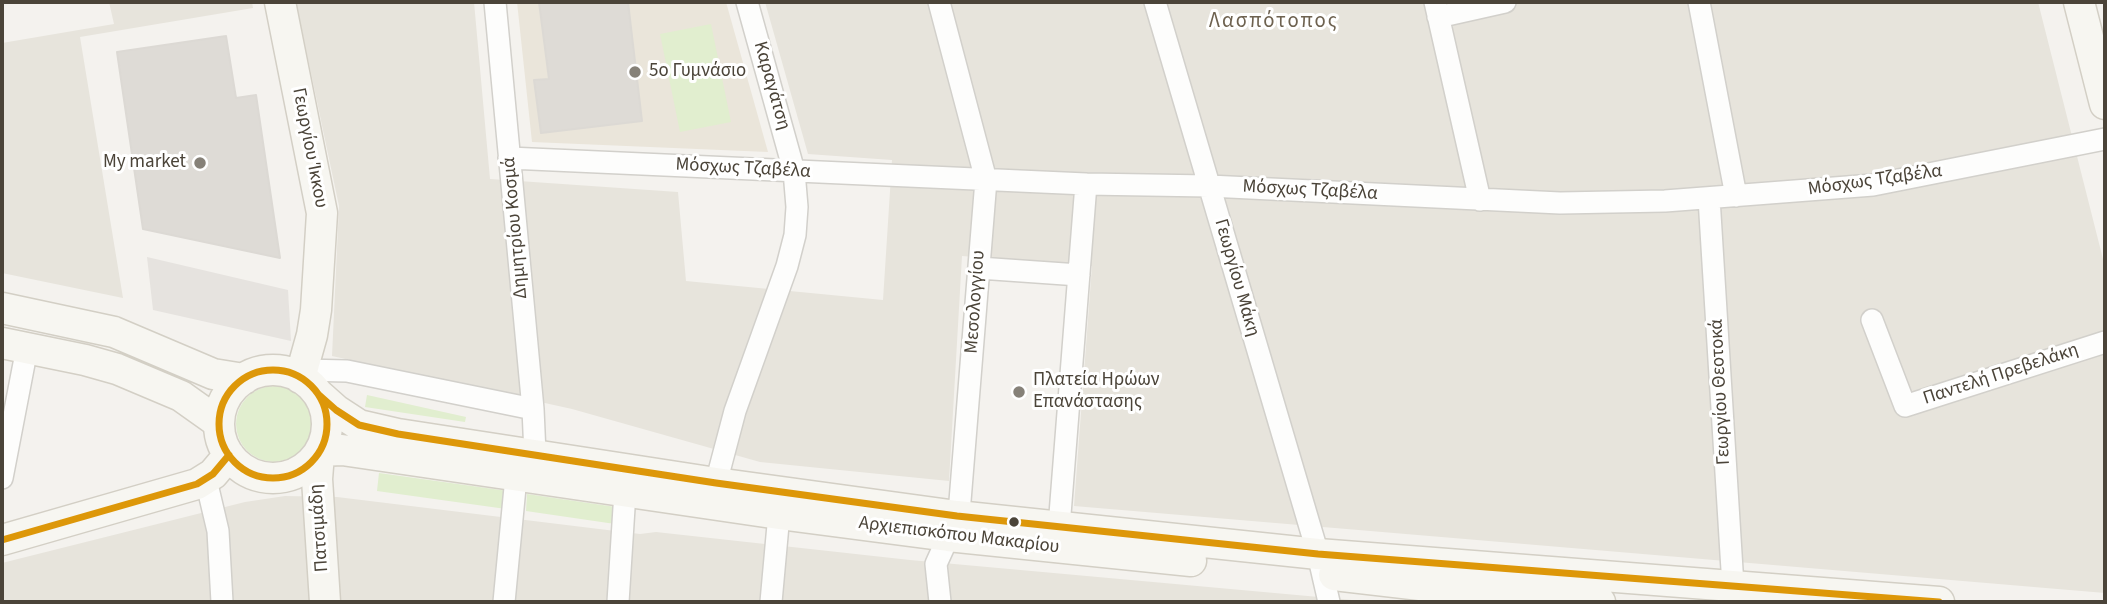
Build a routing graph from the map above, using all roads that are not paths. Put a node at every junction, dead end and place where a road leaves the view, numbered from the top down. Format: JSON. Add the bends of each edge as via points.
{"nodes":[{"id":1,"x":280,"y":2,"type":"edge"},
{"id":2,"x":495,"y":2,"type":"edge"},
{"id":3,"x":747,"y":2,"type":"edge"},
{"id":4,"x":939,"y":2,"type":"edge"},
{"id":5,"x":1155,"y":2,"type":"edge"},
{"id":6,"x":1505,"y":2,"type":"edge"},
{"id":7,"x":1699,"y":2,"type":"edge"},
{"id":8,"x":2079,"y":2,"type":"edge"},
{"id":9,"x":1436,"y":9,"type":"edge"},
{"id":10,"x":2105,"y":104,"type":"edge"},
{"id":11,"x":2105,"y":139,"type":"edge"},
{"id":12,"x":509,"y":158,"type":"junction"},
{"id":13,"x":794,"y":171,"type":"junction"},
{"id":14,"x":986,"y":180,"type":"junction"},
{"id":15,"x":1086,"y":184,"type":"junction"},
{"id":16,"x":1209,"y":186,"type":"junction"},
{"id":17,"x":1736,"y":197,"type":"junction"},
{"id":18,"x":1709,"y":198,"type":"junction"},
{"id":19,"x":1480,"y":200,"type":"junction"},
{"id":20,"x":979,"y":268,"type":"junction"},
{"id":21,"x":1079,"y":275,"type":"junction"},
{"id":22,"x":2,"y":308,"type":"edge"},
{"id":23,"x":1872,"y":320,"type":"dead end"},
{"id":24,"x":2105,"y":342,"type":"edge"},
{"id":25,"x":14,"y":345,"type":"edge"},
{"id":26,"x":244,"y":379,"type":"junction"},
{"id":27,"x":307,"y":381,"type":"junction"},
{"id":28,"x":533,"y":409,"type":"junction"},
{"id":29,"x":219,"y":423,"type":"junction"},
{"id":30,"x":319,"y":452,"type":"junction"},
{"id":31,"x":535,"y":454,"type":"junction"},
{"id":32,"x":229,"y":455,"type":"junction"},
{"id":33,"x":516,"y":477,"type":"junction"},
{"id":34,"x":2,"y":478,"type":"edge"},
{"id":35,"x":206,"y":480,"type":"junction"},
{"id":36,"x":716,"y":483,"type":"junction"},
{"id":37,"x":625,"y":492,"type":"junction"},
{"id":38,"x":779,"y":514,"type":"junction"},
{"id":39,"x":953,"y":526,"type":"junction"},
{"id":40,"x":1059,"y":527,"type":"junction"},
{"id":41,"x":2,"y":540,"type":"edge"},
{"id":42,"x":1323,"y":577,"type":"edge"},
{"id":43,"x":1733,"y":586,"type":"junction"},
{"id":44,"x":222,"y":602,"type":"edge"},
{"id":45,"x":325,"y":602,"type":"edge"},
{"id":46,"x":504,"y":602,"type":"edge"},
{"id":47,"x":618,"y":602,"type":"edge"},
{"id":48,"x":771,"y":602,"type":"edge"},
{"id":49,"x":940,"y":602,"type":"edge"},
{"id":50,"x":1600,"y":602,"type":"edge"},
{"id":51,"x":1939,"y":602,"type":"edge"}],
"edges":[{"from":1,"to":27,"type":"main road","name":"Γεωργίου Ίκκου","via":[[322,213]]},
{"from":2,"to":12,"type":"street","name":"Δημητρίου Κοσμά"},
{"from":3,"to":13,"type":"street","name":"Καραγάτση"},
{"from":4,"to":14,"type":"street","name":"Μεσολογγίου"},
{"from":5,"to":16,"type":"street","name":"Γεωργίου Μάκη"},
{"from":6,"to":9,"type":"street"},
{"from":7,"to":17,"type":"street"},
{"from":8,"to":10,"type":"main road"},
{"from":9,"to":19,"type":"street"},
{"from":11,"to":17,"type":"street","name":"Μόσχως Τζαβέλα","via":[[1894,182]]},
{"from":12,"to":13,"type":"street","name":"Μόσχως Τζαβέλα"},
{"from":12,"to":28,"type":"street","name":"Δημητρίου Κοσμά"},
{"from":13,"to":14,"type":"street","name":"Μόσχως Τζαβέλα"},
{"from":13,"to":36,"type":"street","name":"Καραγάτση","via":[[797,207],[791,253],[735,411]]},
{"from":14,"to":15,"type":"street","name":"Μόσχως Τζαβέλα"},
{"from":14,"to":20,"type":"street","name":"Μεσολογγίου"},
{"from":15,"to":16,"type":"street","name":"Μόσχως Τζαβέλα"},
{"from":15,"to":21,"type":"street"},
{"from":16,"to":19,"type":"street","name":"Μόσχως Τζαβέλα"},
{"from":16,"to":42,"type":"street","name":"Γεωργίου Μάκη"},
{"from":17,"to":18,"type":"street","name":"Μόσχως Τζαβέλα"},
{"from":18,"to":19,"type":"street","name":"Μόσχως Τζαβέλα","via":[[1560,203]]},
{"from":18,"to":43,"type":"street","name":"Γεωργίου Θεοτοκά"},
{"from":20,"to":21,"type":"street"},
{"from":20,"to":39,"type":"street","name":"Μεσολογγίου","via":[[960,501]]},
{"from":21,"to":40,"type":"street"},
{"from":22,"to":26,"type":"main road","via":[[114,332],[213,374]]},
{"from":23,"to":24,"type":"street","name":"Παντελή Πρεβελάκη","via":[[1905,406]]},
{"from":25,"to":29,"type":"main road","via":[[117,369],[181,396]]},
{"from":25,"to":34,"type":"street"},
{"from":26,"to":27,"type":"main road","via":[[276,370]]},
{"from":26,"to":29,"type":"main road","via":[[222,406]]},
{"from":27,"to":28,"type":"street","via":[[347,371]]},
{"from":27,"to":30,"type":"main road","via":[[326,415],[327,429]]},
{"from":27,"to":31,"type":"main road","via":[[350,421],[369,429]]},
{"from":28,"to":31,"type":"street","name":"Δημητρίου Κοσμά"},
{"from":29,"to":32,"type":"main road"},
{"from":30,"to":32,"type":"main road","via":[[301,470],[275,478],[249,473]]},
{"from":30,"to":33,"type":"main road","name":"Αρχιεπισκόπου Μακαρίου","via":[[342,450]]},
{"from":30,"to":45,"type":"main road","name":"Πατσιμάδη"},
{"from":31,"to":36,"type":"main road"},
{"from":32,"to":35,"type":"main road"},
{"from":33,"to":37,"type":"main road","name":"Αρχιεπισκόπου Μακαρίου"},
{"from":33,"to":46,"type":"street"},
{"from":35,"to":41,"type":"main road"},
{"from":35,"to":44,"type":"street","via":[[218,531]]},
{"from":36,"to":39,"type":"main road"},
{"from":37,"to":38,"type":"main road","name":"Αρχιεπισκόπου Μακαρίου"},
{"from":37,"to":47,"type":"street"},
{"from":38,"to":39,"type":"main road","name":"Αρχιεπισκόπου Μακαρίου"},
{"from":38,"to":48,"type":"street"},
{"from":39,"to":40,"type":"main road"},
{"from":39,"to":42,"type":"main road","name":"Αρχιεπισκόπου Μακαρίου"},
{"from":39,"to":49,"type":"street","name":"Μεσολογγίου","via":[[936,564]]},
{"from":40,"to":42,"type":"main road"},
{"from":42,"to":43,"type":"main road"},
{"from":42,"to":50,"type":"main road","name":"Αρχιεπισκόπου Μακαρίου"},
{"from":43,"to":51,"type":"main road"}]}
